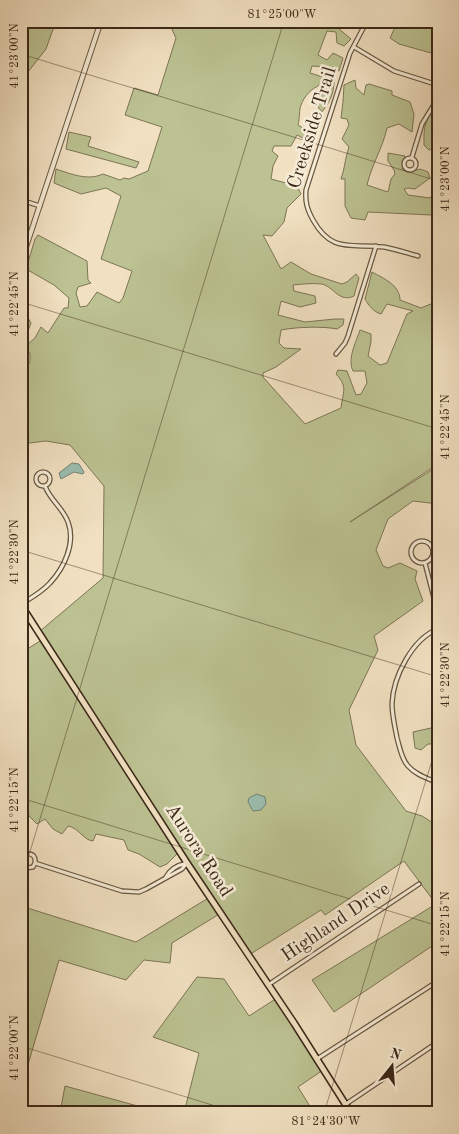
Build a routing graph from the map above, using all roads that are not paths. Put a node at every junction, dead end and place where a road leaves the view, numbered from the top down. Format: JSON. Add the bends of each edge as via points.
{"nodes":[{"id":1,"x":101,"y":21,"type":"edge"},
{"id":2,"x":367,"y":21,"type":"edge"},
{"id":3,"x":354,"y":47,"type":"junction"},
{"id":4,"x":438,"y":86,"type":"edge"},
{"id":5,"x":438,"y":98,"type":"edge"},
{"id":6,"x":412,"y":157,"type":"junction"},
{"id":7,"x":21,"y":200,"type":"edge"},
{"id":8,"x":40,"y":206,"type":"junction"},
{"id":9,"x":376,"y":246,"type":"junction"},
{"id":10,"x":418,"y":256,"type":"dead end"},
{"id":11,"x":21,"y":262,"type":"edge"},
{"id":12,"x":336,"y":354,"type":"dead end"},
{"id":13,"x":45,"y":486,"type":"junction"},
{"id":14,"x":425,"y":563,"type":"junction"},
{"id":15,"x":21,"y":604,"type":"edge"},
{"id":16,"x":438,"y":614,"type":"edge"},
{"id":17,"x":438,"y":629,"type":"edge"},
{"id":18,"x":438,"y":783,"type":"edge"},
{"id":19,"x":21,"y":858,"type":"edge"},
{"id":20,"x":21,"y":863,"type":"edge"},
{"id":21,"x":35,"y":863,"type":"junction"},
{"id":22,"x":187,"y":863,"type":"junction"},
{"id":23,"x":420,"y":884,"type":"dead end"},
{"id":24,"x":438,"y":981,"type":"edge"},
{"id":25,"x":268,"y":985,"type":"junction"},
{"id":26,"x":438,"y":1042,"type":"edge"},
{"id":27,"x":317,"y":1060,"type":"junction"},
{"id":28,"x":345,"y":1104,"type":"junction"},
{"id":29,"x":351,"y":1113,"type":"edge"}],
"edges":[{"from":1,"to":8,"type":"street"},
{"from":2,"to":3,"type":"street","name":"Creekside Trail"},
{"from":3,"to":4,"type":"street","via":[[394,71]]},
{"from":3,"to":9,"type":"street","name":"Creekside Trail","via":[[306,190],[305,203],[319,231],[329,240],[345,245]]},
{"from":5,"to":6,"type":"street","via":[[422,124]]},
{"from":6,"to":6,"type":"street","via":[[416,165],[410,171],[404,163]]},
{"from":7,"to":8,"type":"street"},
{"from":8,"to":11,"type":"street"},
{"from":9,"to":10,"type":"street","name":"Creekside Trail"},
{"from":9,"to":12,"type":"street","via":[[348,336]]},
{"from":13,"to":13,"type":"street","via":[[35,480],[40,472],[50,475],[50,482]]},
{"from":13,"to":15,"type":"street","via":[[69,524],[70,548],[51,582]]},
{"from":14,"to":14,"type":"street","via":[[433,549],[426,542],[419,542],[413,546],[412,553],[418,562]]},
{"from":14,"to":16,"type":"street"},
{"from":15,"to":22,"type":"main road","name":"Aurora Road"},
{"from":17,"to":18,"type":"street","via":[[422,638],[412,651],[396,682],[392,705],[404,760],[415,773]]},
{"from":19,"to":21,"type":"street","via":[[32,854]]},
{"from":20,"to":21,"type":"street","via":[[26,868],[33,867]]},
{"from":21,"to":22,"type":"street","via":[[122,892],[139,892],[171,876]]},
{"from":22,"to":25,"type":"main road","name":"Aurora Road"},
{"from":23,"to":25,"type":"street","name":"Highland Drive"},
{"from":24,"to":27,"type":"street"},
{"from":25,"to":27,"type":"main road","name":"Aurora Road"},
{"from":26,"to":28,"type":"street"},
{"from":27,"to":28,"type":"main road","name":"Aurora Road"},
{"from":28,"to":29,"type":"main road","name":"Aurora Road"}]}
